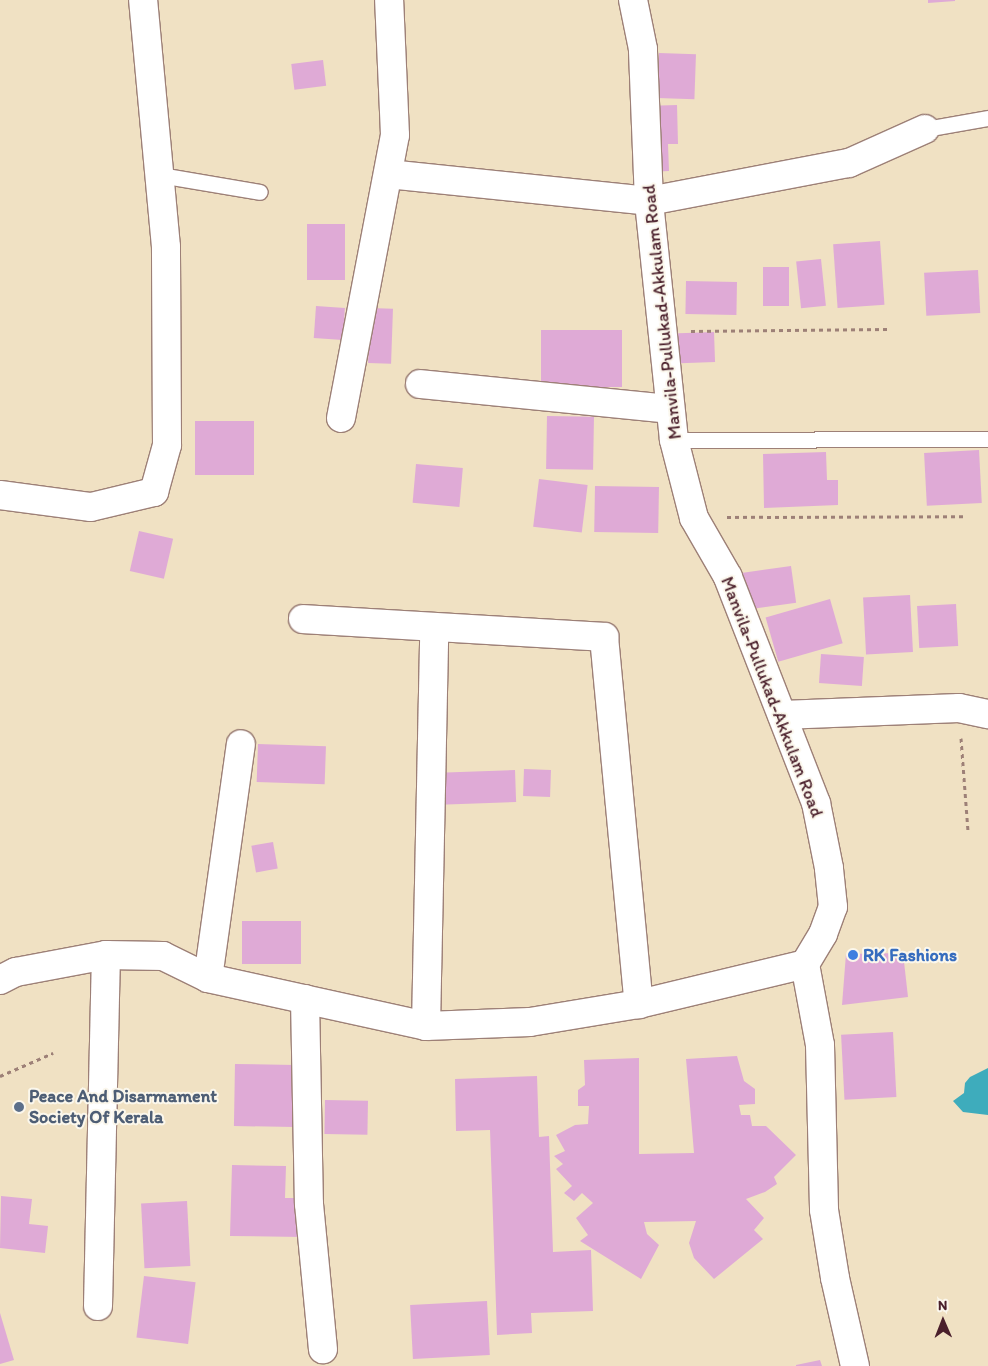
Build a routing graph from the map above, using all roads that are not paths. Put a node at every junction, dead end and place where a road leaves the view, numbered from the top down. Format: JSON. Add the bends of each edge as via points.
{"nodes":[{"id":1,"x":143,"y":0,"type":"edge"},
{"id":2,"x":389,"y":0,"type":"edge"},
{"id":3,"x":632,"y":0,"type":"edge"},
{"id":4,"x":988,"y":118,"type":"edge"},
{"id":5,"x":926,"y":129,"type":"joint"},
{"id":6,"x":388,"y":174,"type":"junction"},
{"id":7,"x":160,"y":175,"type":"junction"},
{"id":8,"x":260,"y":192,"type":"dead end"},
{"id":9,"x":649,"y":201,"type":"junction"},
{"id":10,"x":420,"y":384,"type":"dead end"},
{"id":11,"x":670,"y":409,"type":"junction"},
{"id":12,"x":341,"y":418,"type":"dead end"},
{"id":13,"x":988,"y":439,"type":"edge"},
{"id":14,"x":674,"y":440,"type":"junction"},
{"id":15,"x":0,"y":496,"type":"edge"},
{"id":16,"x":303,"y":619,"type":"dead end"},
{"id":17,"x":434,"y":628,"type":"junction"},
{"id":18,"x":988,"y":714,"type":"edge"},
{"id":19,"x":782,"y":715,"type":"junction"},
{"id":20,"x":241,"y":744,"type":"dead end"},
{"id":21,"x":106,"y":955,"type":"junction"},
{"id":22,"x":805,"y":964,"type":"junction"},
{"id":23,"x":208,"y":978,"type":"junction"},
{"id":24,"x":0,"y":980,"type":"edge"},
{"id":25,"x":305,"y":999,"type":"junction"},
{"id":26,"x":639,"y":1004,"type":"junction"},
{"id":27,"x":426,"y":1026,"type":"junction"},
{"id":28,"x":98,"y":1306,"type":"dead end"},
{"id":29,"x":323,"y":1349,"type":"dead end"},
{"id":30,"x":855,"y":1366,"type":"edge"}],
"edges":[{"from":1,"to":7,"type":"street"},
{"from":2,"to":6,"type":"street","via":[[395,135]]},
{"from":3,"to":9,"type":"street","name":"Manvila-Pullukad-Akkulam Road","via":[[643,49]]},
{"from":4,"to":5,"type":"lane"},
{"from":5,"to":9,"type":"street","via":[[849,162]]},
{"from":6,"to":9,"type":"street"},
{"from":6,"to":12,"type":"street"},
{"from":7,"to":8,"type":"lane"},
{"from":7,"to":15,"type":"street","via":[[166,247],[167,445],[154,492],[91,507]]},
{"from":9,"to":11,"type":"street","name":"Manvila-Pullukad-Akkulam Road"},
{"from":10,"to":11,"type":"street"},
{"from":11,"to":14,"type":"street","name":"Manvila-Pullukad-Akkulam Road"},
{"from":13,"to":14,"type":"lane"},
{"from":14,"to":19,"type":"street","name":"Manvila-Pullukad-Akkulam Road","via":[[694,518],[728,577]]},
{"from":16,"to":17,"type":"street"},
{"from":17,"to":26,"type":"street","via":[[604,637]]},
{"from":17,"to":27,"type":"street"},
{"from":18,"to":19,"type":"street","via":[[959,708]]},
{"from":19,"to":22,"type":"street","name":"Manvila-Pullukad-Akkulam Road","via":[[816,804],[833,907],[823,934]]},
{"from":20,"to":23,"type":"street"},
{"from":21,"to":23,"type":"street","via":[[163,956]]},
{"from":21,"to":24,"type":"street","via":[[16,972]]},
{"from":21,"to":28,"type":"street"},
{"from":22,"to":26,"type":"street"},
{"from":22,"to":30,"type":"street","via":[[820,1045],[824,1210]]},
{"from":23,"to":25,"type":"street"},
{"from":25,"to":27,"type":"street"},
{"from":25,"to":29,"type":"street","via":[[309,1204]]},
{"from":26,"to":27,"type":"street","via":[[530,1022]]}]}
